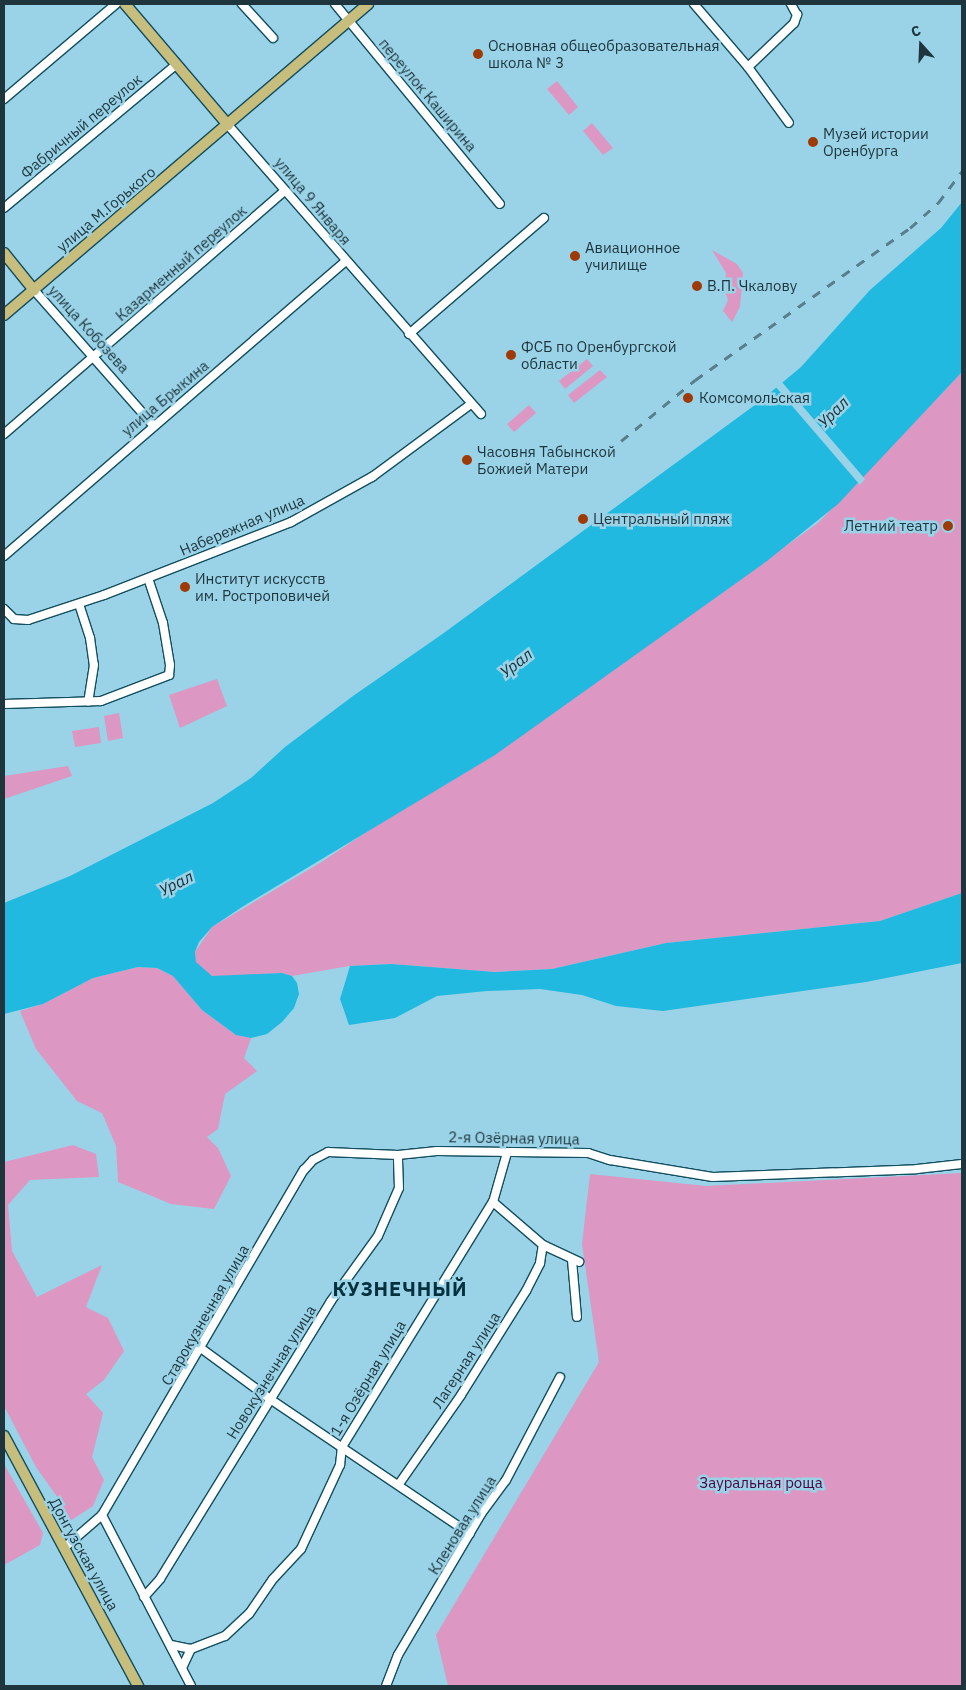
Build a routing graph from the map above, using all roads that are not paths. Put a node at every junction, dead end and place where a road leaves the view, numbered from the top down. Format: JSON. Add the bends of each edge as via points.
{"nodes":[{"id":1,"x":116,"y":4,"type":"edge"},
{"id":2,"x":125,"y":4,"type":"edge"},
{"id":3,"x":242,"y":4,"type":"edge"},
{"id":4,"x":335,"y":4,"type":"edge"},
{"id":5,"x":368,"y":4,"type":"edge"},
{"id":6,"x":694,"y":4,"type":"edge"},
{"id":7,"x":792,"y":4,"type":"edge"},
{"id":8,"x":349,"y":20,"type":"junction"},
{"id":9,"x":273,"y":38,"type":"dead end"},
{"id":10,"x":177,"y":64,"type":"junction"},
{"id":11,"x":748,"y":67,"type":"junction"},
{"id":12,"x":4,"y":98,"type":"edge"},
{"id":13,"x":789,"y":123,"type":"dead end"},
{"id":14,"x":228,"y":125,"type":"junction"},
{"id":15,"x":284,"y":191,"type":"junction"},
{"id":16,"x":500,"y":204,"type":"dead end"},
{"id":17,"x":4,"y":208,"type":"edge"},
{"id":18,"x":544,"y":218,"type":"dead end"},
{"id":19,"x":4,"y":252,"type":"edge"},
{"id":20,"x":345,"y":262,"type":"junction"},
{"id":21,"x":34,"y":290,"type":"junction"},
{"id":22,"x":4,"y":315,"type":"edge"},
{"id":23,"x":409,"y":334,"type":"junction"},
{"id":24,"x":95,"y":357,"type":"junction"},
{"id":25,"x":471,"y":404,"type":"junction"},
{"id":26,"x":481,"y":414,"type":"dead end"},
{"id":27,"x":153,"y":425,"type":"junction"},
{"id":28,"x":4,"y":434,"type":"edge"},
{"id":29,"x":4,"y":556,"type":"edge"},
{"id":30,"x":148,"y":578,"type":"junction"},
{"id":31,"x":79,"y":604,"type":"junction"},
{"id":32,"x":4,"y":609,"type":"edge"},
{"id":33,"x":88,"y":702,"type":"junction"},
{"id":34,"x":4,"y":704,"type":"edge"},
{"id":35,"x":507,"y":1153,"type":"junction"},
{"id":36,"x":398,"y":1155,"type":"junction"},
{"id":37,"x":962,"y":1164,"type":"edge"},
{"id":38,"x":493,"y":1202,"type":"junction"},
{"id":39,"x":543,"y":1244,"type":"junction"},
{"id":40,"x":577,"y":1317,"type":"dead end"},
{"id":41,"x":202,"y":1349,"type":"junction"},
{"id":42,"x":560,"y":1377,"type":"dead end"},
{"id":43,"x":270,"y":1399,"type":"junction"},
{"id":44,"x":4,"y":1436,"type":"edge"},
{"id":45,"x":342,"y":1447,"type":"junction"},
{"id":46,"x":399,"y":1484,"type":"junction"},
{"id":47,"x":102,"y":1514,"type":"junction"},
{"id":48,"x":470,"y":1534,"type":"junction"},
{"id":49,"x":64,"y":1548,"type":"junction"},
{"id":50,"x":144,"y":1597,"type":"junction"},
{"id":51,"x":171,"y":1645,"type":"junction"},
{"id":52,"x":191,"y":1649,"type":"junction"},
{"id":53,"x":182,"y":1668,"type":"junction"},
{"id":54,"x":138,"y":1686,"type":"edge"},
{"id":55,"x":192,"y":1686,"type":"edge"},
{"id":56,"x":386,"y":1686,"type":"edge"}],
"edges":[{"from":1,"to":12,"type":"street"},
{"from":2,"to":10,"type":"main road","name":"улица 9 Января"},
{"from":3,"to":9,"type":"street"},
{"from":4,"to":8,"type":"street","name":"переулок Каширина"},
{"from":5,"to":8,"type":"main road","name":"улица М.Горького"},
{"from":6,"to":11,"type":"street"},
{"from":7,"to":11,"type":"street","via":[[797,15],[794,23]]},
{"from":8,"to":14,"type":"main road","name":"улица М.Горького"},
{"from":8,"to":16,"type":"street","name":"переулок Каширина"},
{"from":10,"to":14,"type":"main road","name":"улица 9 Января"},
{"from":10,"to":17,"type":"street","name":"Фабричный переулок"},
{"from":11,"to":13,"type":"street"},
{"from":14,"to":15,"type":"street","name":"улица 9 Января"},
{"from":14,"to":21,"type":"main road","name":"улица М.Горького"},
{"from":15,"to":20,"type":"street","name":"улица 9 Января"},
{"from":15,"to":24,"type":"street","name":"Казарменный переулок"},
{"from":18,"to":23,"type":"street"},
{"from":19,"to":21,"type":"main road","name":"улица Кобозева"},
{"from":20,"to":23,"type":"street","name":"улица 9 Января"},
{"from":20,"to":27,"type":"street","name":"улица Брыкина"},
{"from":21,"to":22,"type":"main road","name":"улица М.Горького"},
{"from":21,"to":24,"type":"street","name":"улица Кобозева"},
{"from":23,"to":25,"type":"street","name":"улица 9 Января"},
{"from":24,"to":27,"type":"street","name":"улица Кобозева"},
{"from":24,"to":28,"type":"street","name":"Казарменный переулок"},
{"from":25,"to":26,"type":"street","name":"улица 9 Января"},
{"from":25,"to":30,"type":"street","name":"Набережная улица","via":[[372,477],[291,522]]},
{"from":27,"to":29,"type":"street","name":"улица Брыкина"},
{"from":30,"to":31,"type":"street","name":"Набережная улица"},
{"from":30,"to":33,"type":"street","via":[[163,623],[169,675],[113,697]]},
{"from":31,"to":32,"type":"street","name":"Набережная улица","via":[[28,620],[14,619]]},
{"from":31,"to":33,"type":"street","via":[[90,638],[94,665]]},
{"from":33,"to":34,"type":"street"},
{"from":35,"to":36,"type":"street","name":"2-я Озёрная улица","via":[[437,1151]]},
{"from":35,"to":37,"type":"street","name":"2-я Озёрная улица","via":[[588,1153],[610,1160],[713,1177]]},
{"from":35,"to":38,"type":"street","name":"1-я Озёрная улица"},
{"from":36,"to":41,"type":"street","name":"Старокузнечная улица","via":[[328,1152],[313,1160],[304,1170]]},
{"from":36,"to":43,"type":"street","name":"Новокузнечная улица","via":[[399,1188],[378,1236],[331,1302]]},
{"from":38,"to":39,"type":"street"},
{"from":38,"to":45,"type":"street","name":"1-я Озёрная улица"},
{"from":39,"to":40,"type":"street","via":[[576,1261]]},
{"from":39,"to":46,"type":"street","name":"Лагерная улица","via":[[540,1263],[526,1291],[461,1395]]},
{"from":41,"to":43,"type":"street"},
{"from":41,"to":47,"type":"street","name":"Старокузнечная улица"},
{"from":42,"to":48,"type":"street","name":"Кленовая улица","via":[[506,1480]]},
{"from":43,"to":45,"type":"street"},
{"from":43,"to":50,"type":"street","name":"Новокузнечная улица","via":[[165,1571]]},
{"from":44,"to":49,"type":"main road","name":"Донгузская улица"},
{"from":45,"to":46,"type":"street"},
{"from":45,"to":52,"type":"street","name":"1-я Озёрная улица","via":[[340,1465],[301,1549],[273,1579],[248,1614],[225,1636]]},
{"from":46,"to":48,"type":"street"},
{"from":47,"to":49,"type":"street","name":"Старокузнечная улица"},
{"from":47,"to":50,"type":"street"},
{"from":48,"to":56,"type":"street","name":"Кленовая улица","via":[[398,1655]]},
{"from":49,"to":54,"type":"main road","name":"Донгузская улица"},
{"from":50,"to":51,"type":"street"},
{"from":51,"to":52,"type":"street"},
{"from":51,"to":53,"type":"street"},
{"from":52,"to":53,"type":"street"},
{"from":53,"to":55,"type":"street"}]}
